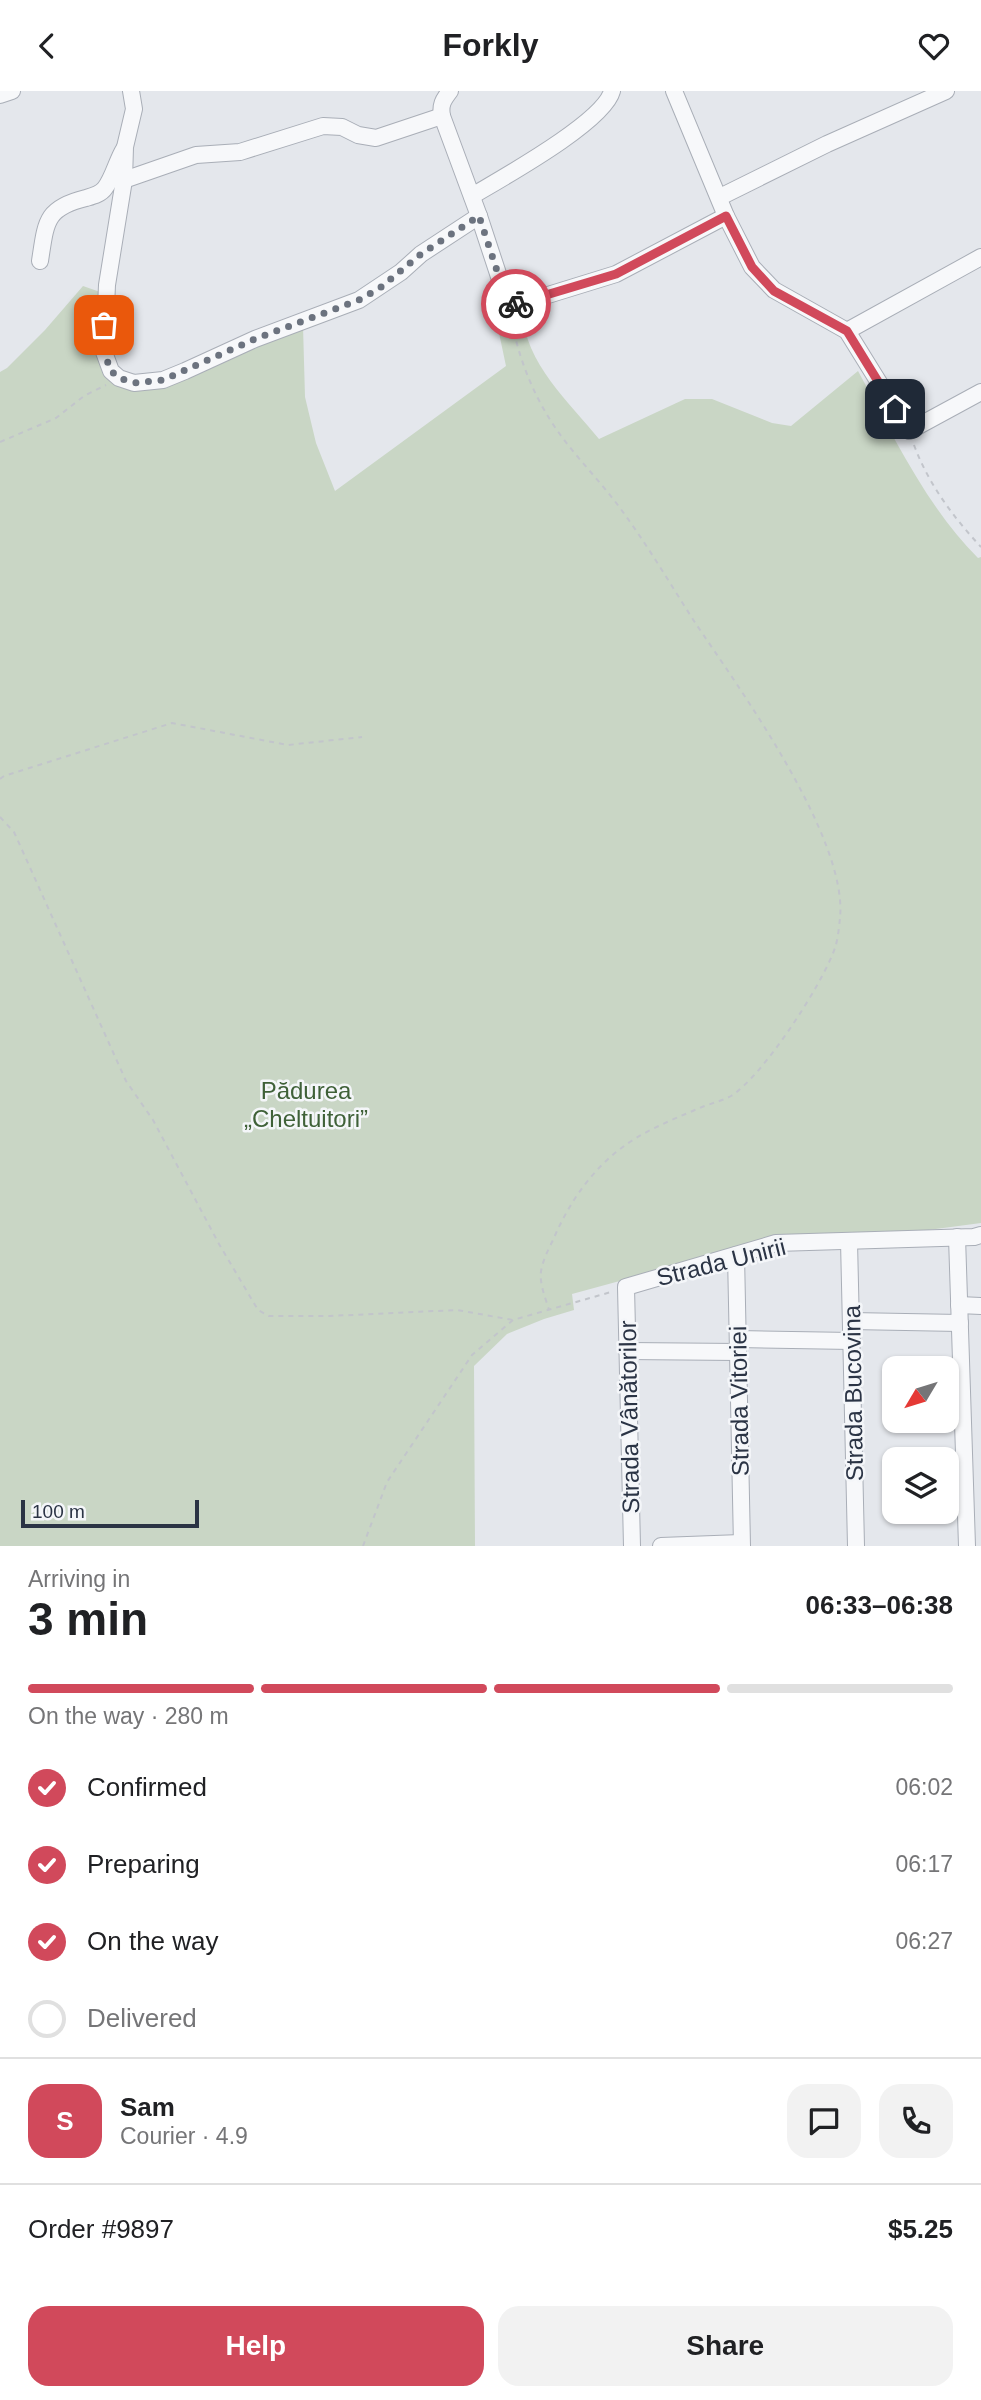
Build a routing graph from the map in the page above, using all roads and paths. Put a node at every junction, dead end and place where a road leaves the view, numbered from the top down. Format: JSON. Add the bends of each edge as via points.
{"nodes":[{"id":1,"x":12,"y":91,"type":"edge"},
{"id":2,"x":131,"y":91,"type":"edge"},
{"id":3,"x":450,"y":91,"type":"edge"},
{"id":4,"x":612,"y":91,"type":"edge"},
{"id":5,"x":674,"y":91,"type":"edge"},
{"id":6,"x":946,"y":91,"type":"edge"},
{"id":7,"x":0,"y":95,"type":"edge"},
{"id":8,"x":442,"y":116,"type":"junction"},
{"id":9,"x":125,"y":147,"type":"junction"},
{"id":10,"x":124,"y":180,"type":"junction"},
{"id":11,"x":472,"y":196,"type":"junction"},
{"id":12,"x":720,"y":197,"type":"junction"},
{"id":13,"x":479,"y":216,"type":"junction"},
{"id":14,"x":726,"y":216,"type":"junction"},
{"id":15,"x":981,"y":257,"type":"edge"},
{"id":16,"x":40,"y":261,"type":"dead end"},
{"id":17,"x":509,"y":307,"type":"junction"},
{"id":18,"x":847,"y":331,"type":"junction"},
{"id":19,"x":119,"y":378,"type":"junction"},
{"id":20,"x":981,"y":392,"type":"edge"},
{"id":21,"x":909,"y":431,"type":"junction"},
{"id":22,"x":0,"y":442,"type":"edge"},
{"id":23,"x":981,"y":547,"type":"edge"},
{"id":24,"x":362,"y":737,"type":"dead end"},
{"id":25,"x":0,"y":779,"type":"edge"},
{"id":26,"x":0,"y":817,"type":"edge"},
{"id":27,"x":981,"y":1235,"type":"edge"},
{"id":28,"x":957,"y":1237,"type":"junction"},
{"id":29,"x":849,"y":1241,"type":"junction"},
{"id":30,"x":736,"y":1255,"type":"junction"},
{"id":31,"x":626,"y":1287,"type":"junction"},
{"id":32,"x":959,"y":1305,"type":"junction"},
{"id":33,"x":981,"y":1306,"type":"edge"},
{"id":34,"x":549,"y":1310,"type":"junction"},
{"id":35,"x":513,"y":1320,"type":"junction"},
{"id":36,"x":851,"y":1321,"type":"junction"},
{"id":37,"x":960,"y":1323,"type":"junction"},
{"id":38,"x":852,"y":1341,"type":"junction"},
{"id":39,"x":738,"y":1346,"type":"junction"},
{"id":40,"x":627,"y":1351,"type":"junction"},
{"id":41,"x":741,"y":1544,"type":"edge"},
{"id":42,"x":363,"y":1546,"type":"edge"},
{"id":43,"x":632,"y":1546,"type":"edge"},
{"id":44,"x":661,"y":1546,"type":"edge"},
{"id":45,"x":856,"y":1546,"type":"edge"},
{"id":46,"x":967,"y":1546,"type":"edge"}],
"edges":[{"from":1,"to":7,"type":"street"},
{"from":2,"to":9,"type":"street","via":[[134,109]]},
{"from":3,"to":8,"type":"street","via":[[440,108]]},
{"from":4,"to":11,"type":"street","via":[[610,99],[583,124]]},
{"from":5,"to":12,"type":"street"},
{"from":6,"to":12,"type":"street"},
{"from":8,"to":10,"type":"street","via":[[376,138],[323,126],[240,152],[196,155]]},
{"from":8,"to":11,"type":"street"},
{"from":9,"to":10,"type":"street"},
{"from":9,"to":16,"type":"street","via":[[105,188],[54,212],[45,229]]},
{"from":10,"to":19,"type":"street","via":[[104,325],[107,364]]},
{"from":11,"to":13,"type":"street"},
{"from":12,"to":14,"type":"street"},
{"from":13,"to":17,"type":"street"},
{"from":13,"to":19,"type":"street","via":[[359,300],[163,380],[134,383]]},
{"from":14,"to":17,"type":"street","via":[[616,274]]},
{"from":14,"to":18,"type":"street","via":[[752,267],[774,291]]},
{"from":15,"to":18,"type":"street"},
{"from":17,"to":34,"type":"path","via":[[516,342],[549,419],[617,504],[798,786],[838,880],[841,915],[836,947],[817,984],[758,1071],[729,1098],[637,1138],[609,1158],[566,1209],[540,1278]]},
{"from":18,"to":21,"type":"street"},
{"from":19,"to":22,"type":"path","via":[[84,396],[57,418]]},
{"from":20,"to":21,"type":"street"},
{"from":21,"to":23,"type":"path","via":[[923,468]]},
{"from":24,"to":25,"type":"path","via":[[288,745],[172,723]]},
{"from":26,"to":35,"type":"path","via":[[14,832],[126,1081],[153,1120],[258,1310],[269,1316],[330,1316],[457,1310]]},
{"from":27,"to":28,"type":"street","name":"Strada Unirii"},
{"from":28,"to":29,"type":"street","name":"Strada Unirii"},
{"from":28,"to":32,"type":"street"},
{"from":29,"to":30,"type":"street","name":"Strada Unirii","via":[[776,1243]]},
{"from":29,"to":36,"type":"street","name":"Strada Bucovina"},
{"from":30,"to":31,"type":"street","name":"Strada Unirii"},
{"from":30,"to":39,"type":"street","name":"Strada Vitoriei"},
{"from":31,"to":34,"type":"path","name":"Strada Unirii"},
{"from":31,"to":40,"type":"street","name":"Strada Vânătorilor"},
{"from":32,"to":33,"type":"street"},
{"from":32,"to":37,"type":"street"},
{"from":34,"to":35,"type":"path","name":"Strada Unirii"},
{"from":35,"to":42,"type":"path","via":[[472,1355],[387,1482]]},
{"from":36,"to":37,"type":"street"},
{"from":36,"to":38,"type":"street","name":"Strada Bucovina"},
{"from":37,"to":46,"type":"street"},
{"from":38,"to":39,"type":"street"},
{"from":38,"to":45,"type":"street","name":"Strada Bucovina"},
{"from":39,"to":40,"type":"street"},
{"from":39,"to":41,"type":"street","name":"Strada Vitoriei"},
{"from":40,"to":43,"type":"street","name":"Strada Vânătorilor"},
{"from":41,"to":44,"type":"street"}]}
